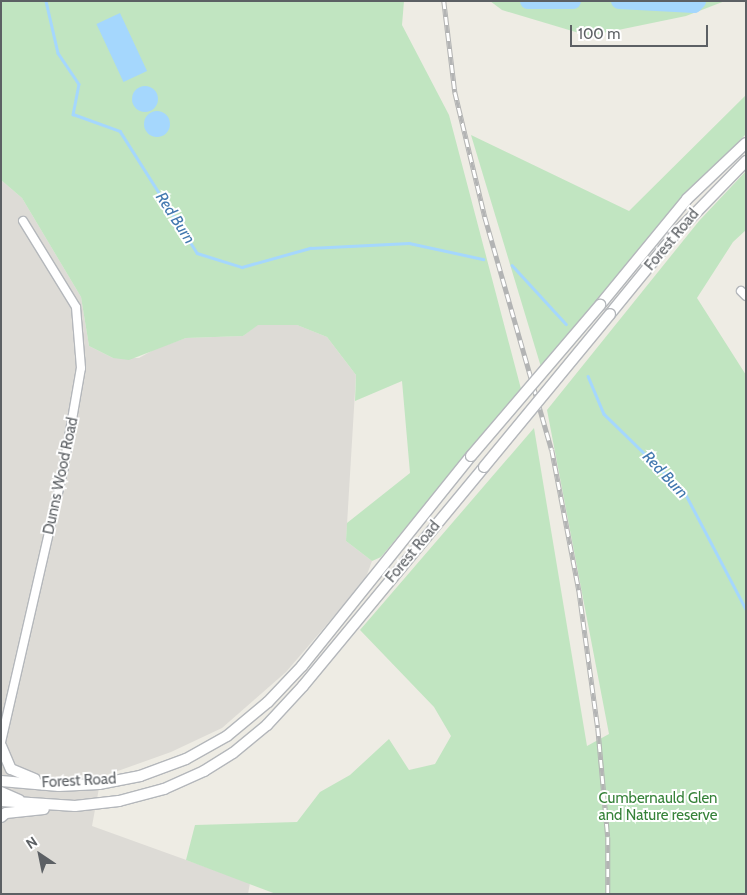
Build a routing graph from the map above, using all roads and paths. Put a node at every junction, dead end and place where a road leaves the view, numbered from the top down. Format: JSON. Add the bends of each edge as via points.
{"nodes":[{"id":1,"x":746,"y":143,"type":"edge"},
{"id":2,"x":746,"y":161,"type":"edge"},
{"id":3,"x":23,"y":221,"type":"dead end"},
{"id":4,"x":1,"y":742,"type":"edge"},
{"id":5,"x":1,"y":746,"type":"edge"},
{"id":6,"x":1,"y":781,"type":"edge"},
{"id":7,"x":69,"y":785,"type":"junction"},
{"id":8,"x":1,"y":792,"type":"edge"},
{"id":9,"x":1,"y":802,"type":"edge"},
{"id":10,"x":27,"y":803,"type":"junction"},
{"id":11,"x":75,"y":806,"type":"junction"},
{"id":12,"x":1,"y":817,"type":"edge"}],
"edges":[{"from":1,"to":7,"type":"street","name":"Forest Road","bridge":true,"via":[[687,199],[471,456],[302,666],[268,702],[227,736],[186,759],[140,776]]},
{"from":2,"to":11,"type":"street","name":"Forest Road","bridge":true,"via":[[678,231],[267,725],[204,771],[164,789],[120,801]]},
{"from":3,"to":4,"type":"street","name":"Dunns Wood Road","via":[[76,307],[81,368],[64,466]]},
{"from":5,"to":7,"type":"street","via":[[6,762],[21,776]]},
{"from":6,"to":7,"type":"street","name":"Forest Road"},
{"from":8,"to":10,"type":"street"},
{"from":9,"to":10,"type":"street","name":"Forest Road"},
{"from":10,"to":11,"type":"street","name":"Forest Road"},
{"from":11,"to":12,"type":"street","via":[[6,813]]}]}
